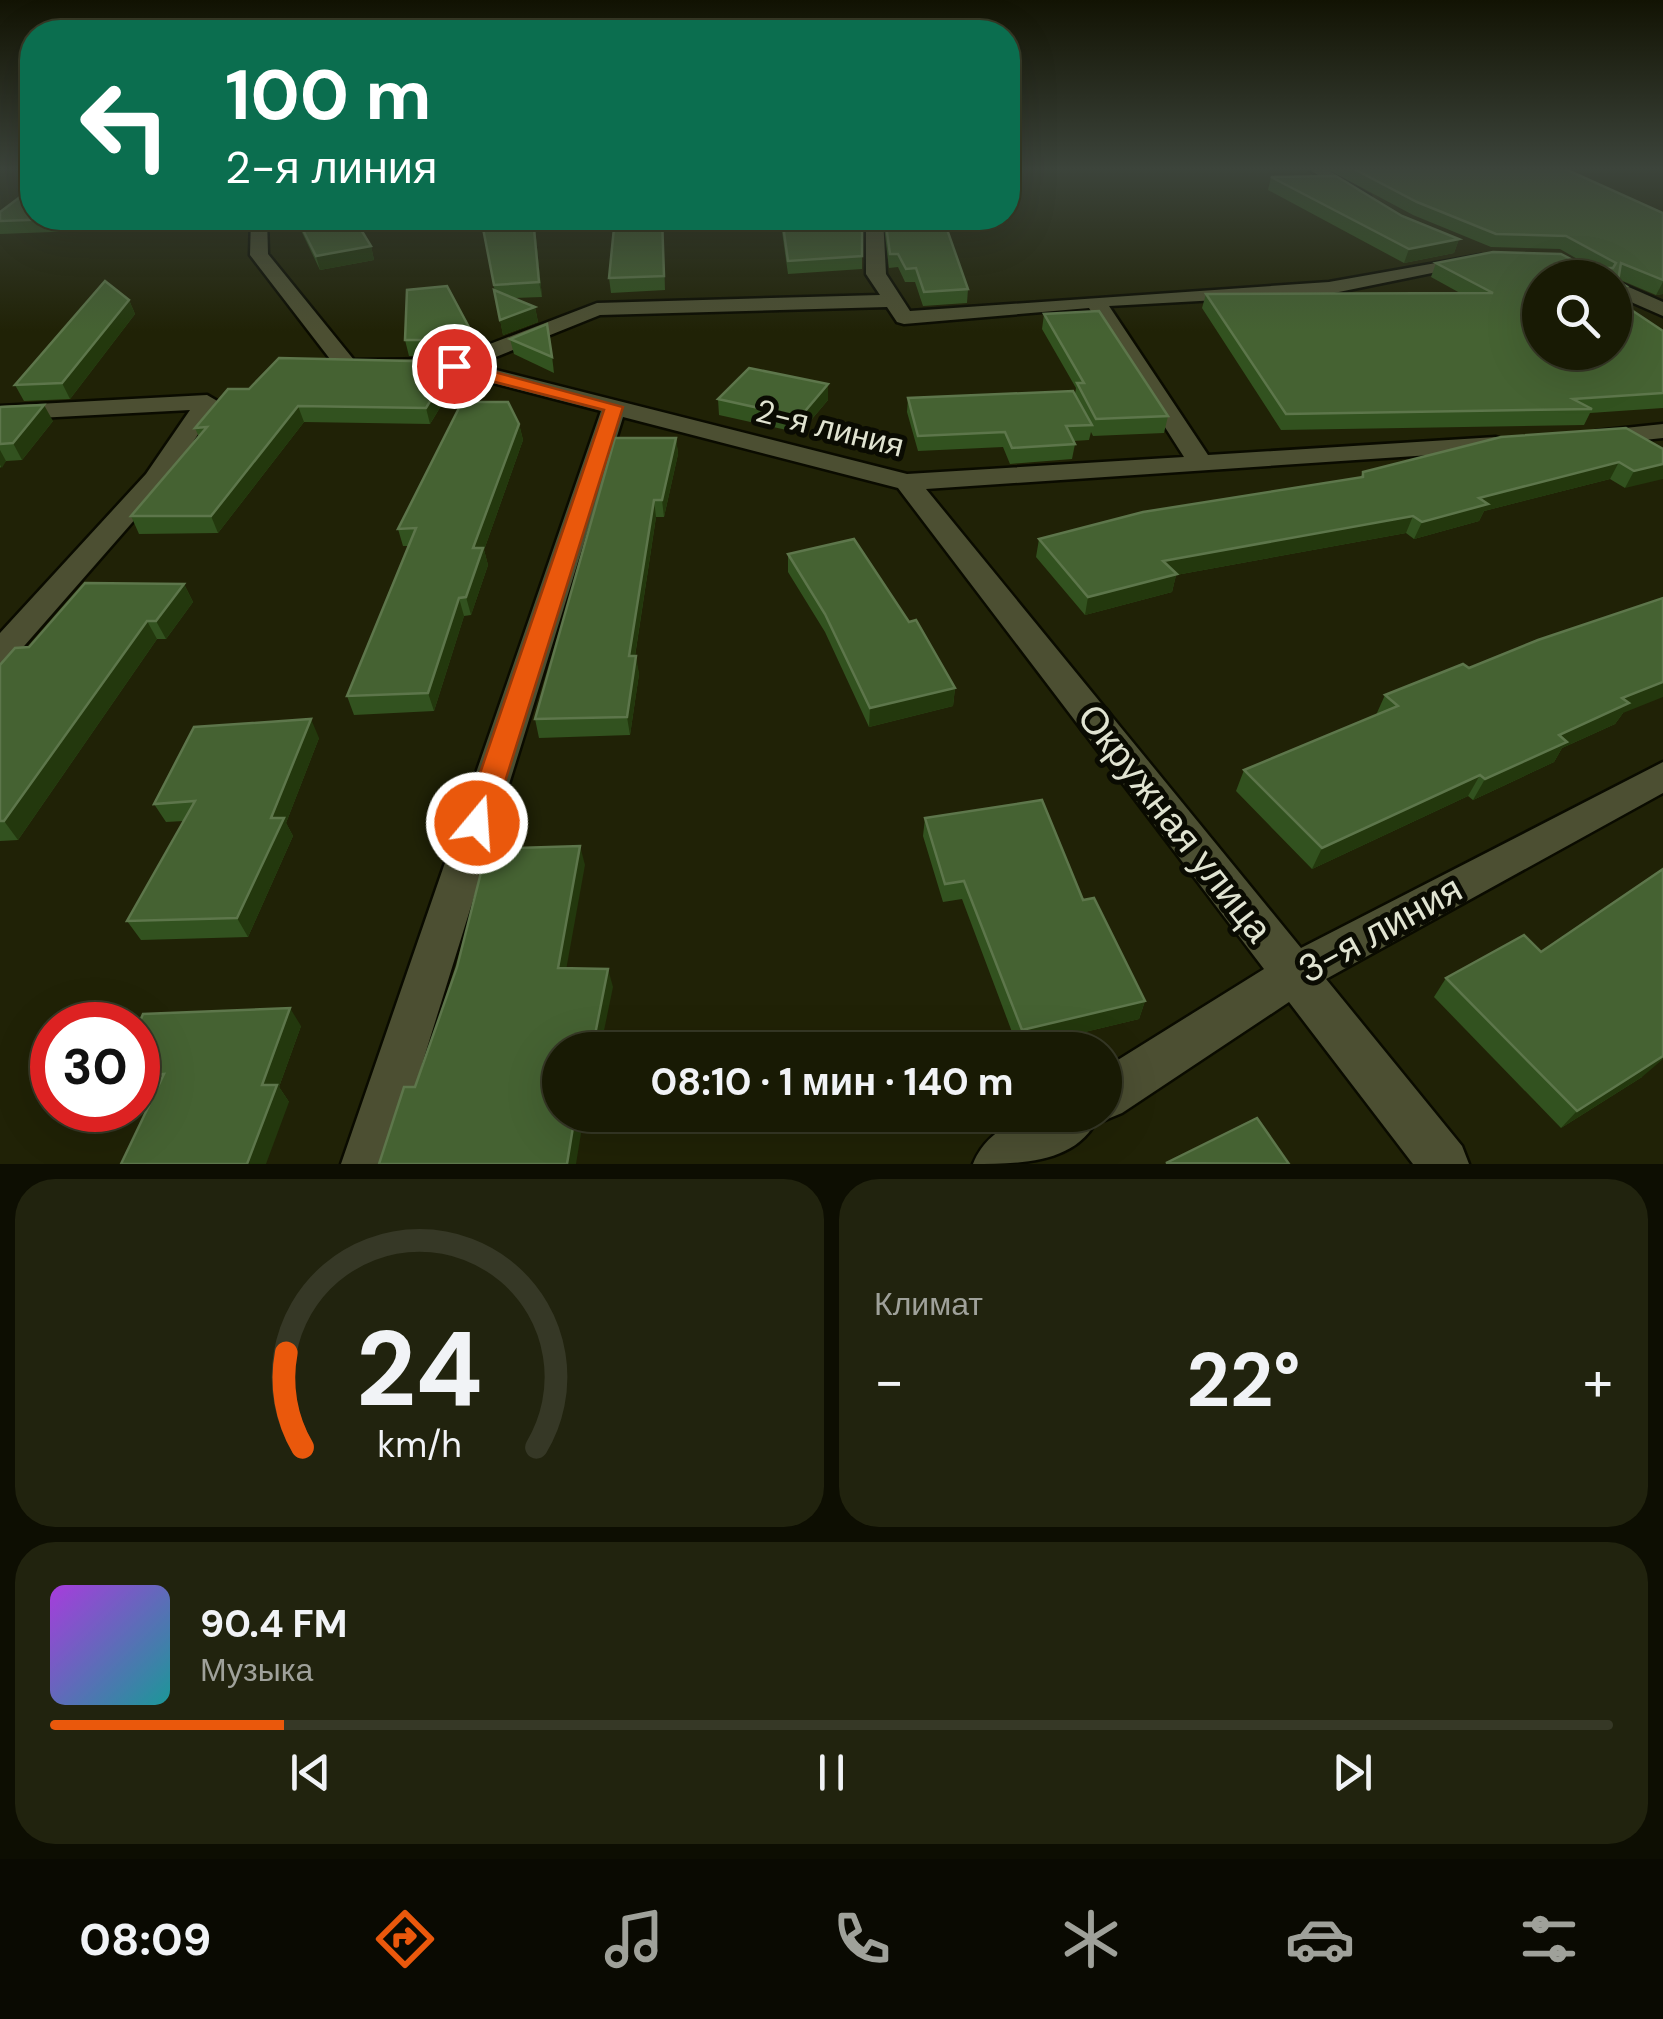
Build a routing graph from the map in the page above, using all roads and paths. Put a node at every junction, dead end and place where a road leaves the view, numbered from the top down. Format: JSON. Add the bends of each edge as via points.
{"nodes":[{"id":1,"x":260,"y":230,"type":"edge"},
{"id":2,"x":874,"y":230,"type":"edge"},
{"id":3,"x":1454,"y":242,"type":"edge"},
{"id":4,"x":1632,"y":294,"type":"edge"},
{"id":5,"x":894,"y":301,"type":"junction"},
{"id":6,"x":1096,"y":301,"type":"junction"},
{"id":7,"x":1663,"y":310,"type":"edge"},
{"id":8,"x":454,"y":366,"type":"junction"},
{"id":9,"x":614,"y":407,"type":"junction"},
{"id":10,"x":0,"y":413,"type":"edge"},
{"id":11,"x":1663,"y":431,"type":"edge"},
{"id":12,"x":1573,"y":440,"type":"edge"},
{"id":13,"x":1516,"y":444,"type":"edge"},
{"id":14,"x":1201,"y":464,"type":"junction"},
{"id":15,"x":907,"y":482,"type":"junction"},
{"id":16,"x":0,"y":653,"type":"edge"},
{"id":17,"x":1663,"y":776,"type":"edge"},
{"id":18,"x":1294,"y":974,"type":"junction"},
{"id":19,"x":1122,"y":1085,"type":"edge"},
{"id":20,"x":1048,"y":1132,"type":"edge"},
{"id":21,"x":366,"y":1164,"type":"edge"},
{"id":22,"x":998,"y":1164,"type":"edge"},
{"id":23,"x":1444,"y":1164,"type":"edge"}],
"edges":[{"from":1,"to":8,"type":"street","name":"2-я линия","via":[[259,255],[348,367]]},
{"from":2,"to":5,"type":"street","via":[[876,274]]},
{"from":3,"to":6,"type":"street","via":[[1487,256],[1330,288]]},
{"from":4,"to":7,"type":"street"},
{"from":5,"to":6,"type":"street","via":[[904,318]]},
{"from":5,"to":8,"type":"street","via":[[597,309]]},
{"from":6,"to":14,"type":"street"},
{"from":8,"to":9,"type":"street","name":"2-я линия"},
{"from":9,"to":15,"type":"street","name":"2-я линия"},
{"from":9,"to":21,"type":"street"},
{"from":10,"to":16,"type":"street","via":[[207,402],[156,479]]},
{"from":11,"to":12,"type":"street"},
{"from":13,"to":14,"type":"street","name":"2-я линия"},
{"from":14,"to":15,"type":"street","name":"2-я линия"},
{"from":15,"to":18,"type":"street","name":"Окружная улица"},
{"from":17,"to":18,"type":"street","name":"3-я линия"},
{"from":18,"to":19,"type":"street","name":"3-я линия"},
{"from":18,"to":23,"type":"street","name":"Окружная улица"},
{"from":20,"to":22,"type":"street"}]}
